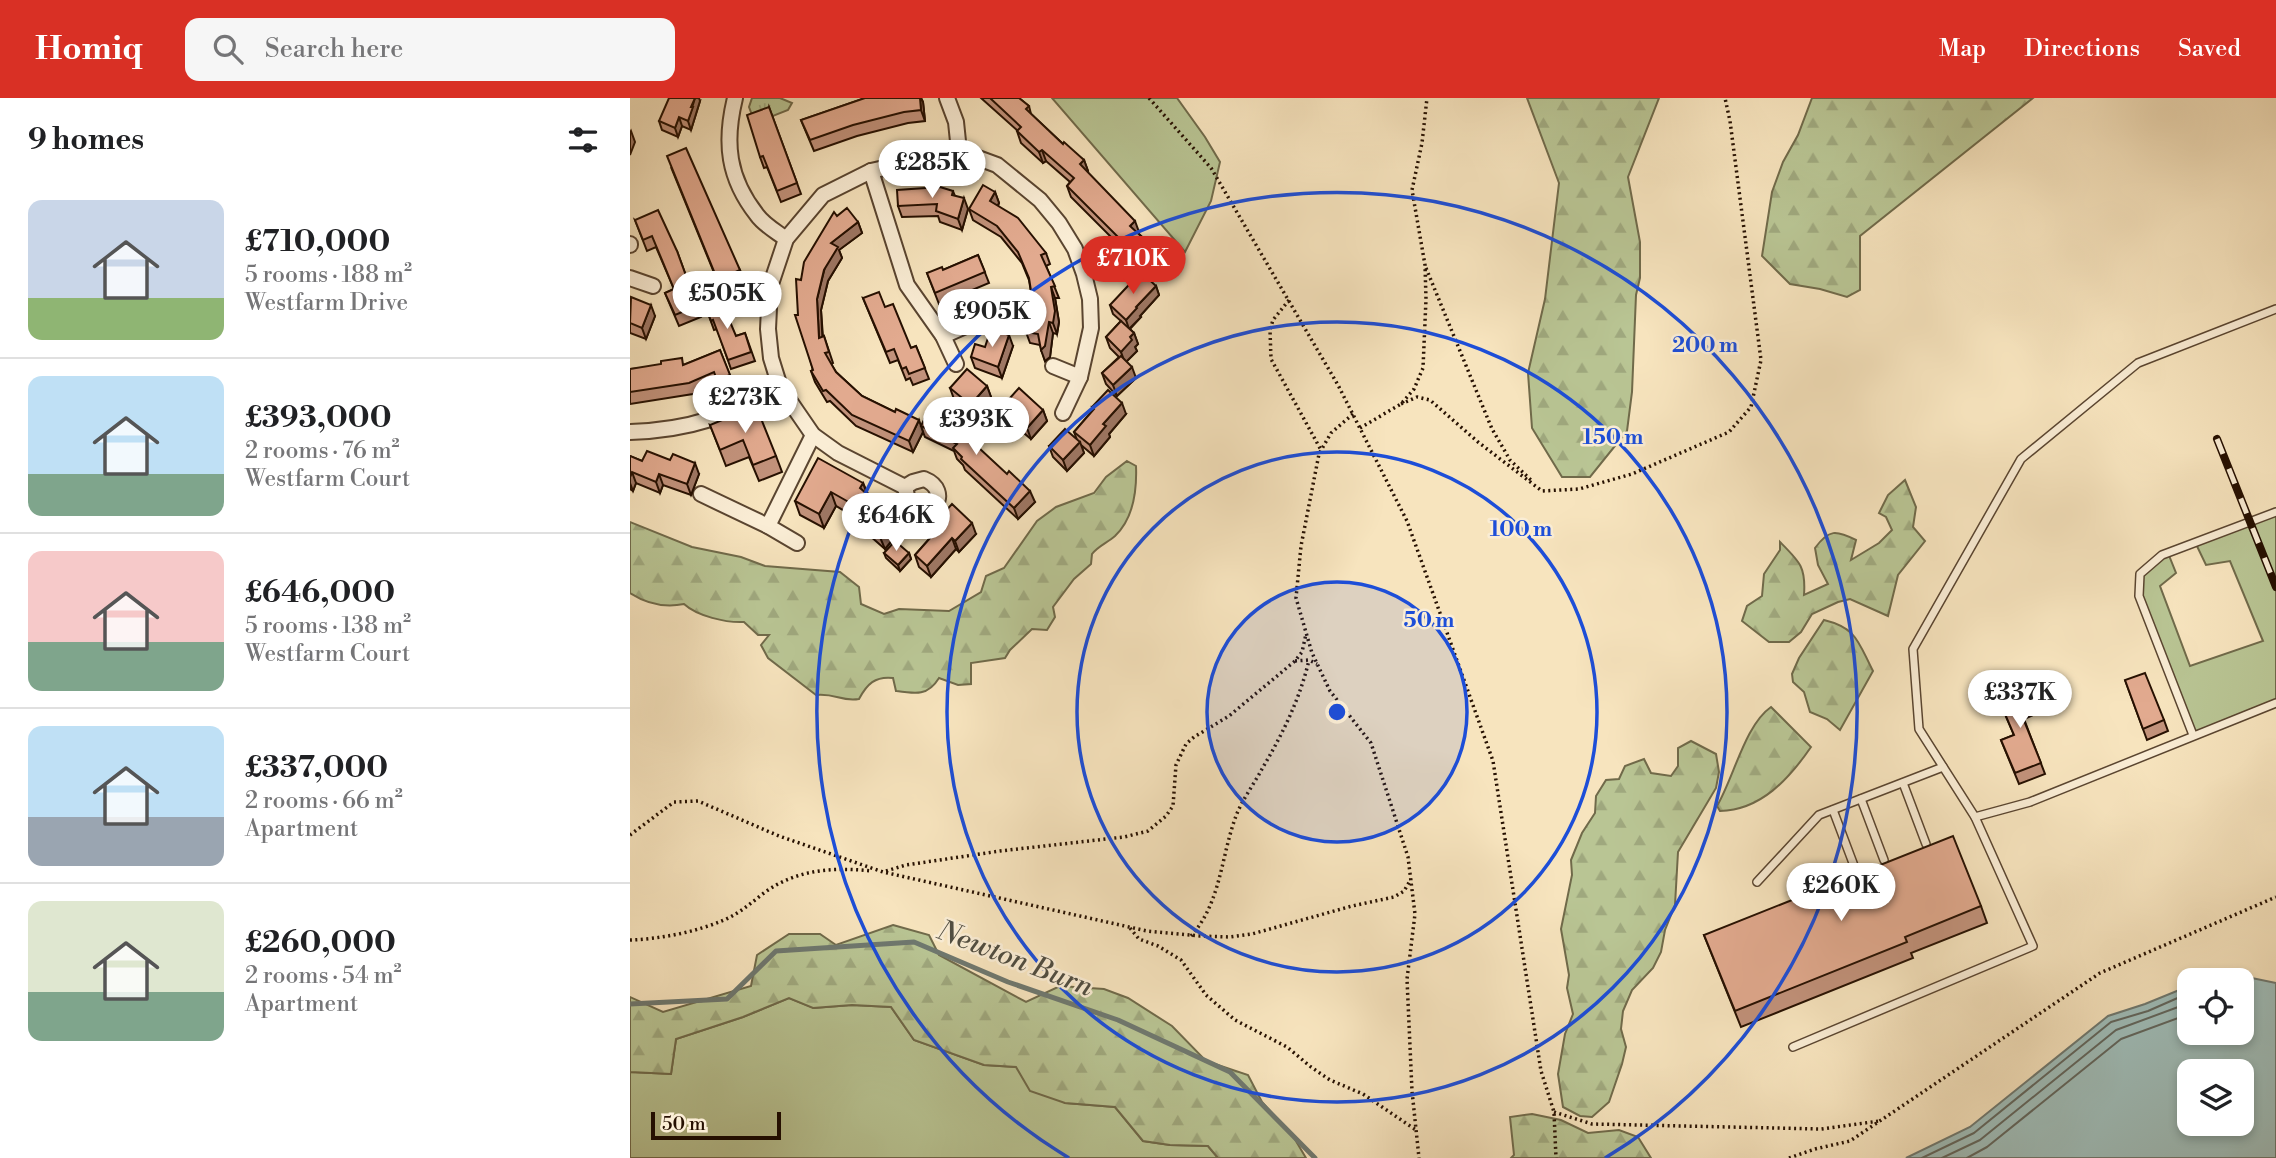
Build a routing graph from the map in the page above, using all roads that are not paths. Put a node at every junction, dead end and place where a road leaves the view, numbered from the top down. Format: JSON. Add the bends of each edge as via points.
{"nodes":[{"id":1,"x":734,"y":98,"type":"edge"},
{"id":2,"x":947,"y":98,"type":"edge"},
{"id":3,"x":959,"y":151,"type":"junction"},
{"id":4,"x":870,"y":171,"type":"junction"},
{"id":5,"x":786,"y":239,"type":"junction"},
{"id":6,"x":630,"y":278,"type":"edge"},
{"id":7,"x":653,"y":286,"type":"dead end"},
{"id":8,"x":2276,"y":309,"type":"edge"},
{"id":9,"x":992,"y":314,"type":"dead end"},
{"id":10,"x":943,"y":336,"type":"junction"},
{"id":11,"x":956,"y":364,"type":"dead end"},
{"id":12,"x":1054,"y":366,"type":"dead end"},
{"id":13,"x":1080,"y":377,"type":"junction"},
{"id":14,"x":780,"y":387,"type":"junction"},
{"id":15,"x":1063,"y":413,"type":"dead end"},
{"id":16,"x":630,"y":432,"type":"edge"},
{"id":17,"x":813,"y":435,"type":"junction"},
{"id":18,"x":905,"y":487,"type":"dead end"},
{"id":19,"x":701,"y":494,"type":"dead end"},
{"id":20,"x":2276,"y":512,"type":"edge"},
{"id":21,"x":768,"y":526,"type":"junction"},
{"id":22,"x":797,"y":543,"type":"dead end"},
{"id":23,"x":2276,"y":702,"type":"edge"},
{"id":24,"x":2193,"y":735,"type":"junction"},
{"id":25,"x":1943,"y":767,"type":"junction"},
{"id":26,"x":1903,"y":782,"type":"junction"},
{"id":27,"x":1861,"y":799,"type":"junction"},
{"id":28,"x":1833,"y":810,"type":"junction"},
{"id":29,"x":1975,"y":817,"type":"junction"},
{"id":30,"x":1926,"y":844,"type":"edge"},
{"id":31,"x":1884,"y":860,"type":"edge"},
{"id":32,"x":1856,"y":871,"type":"edge"},
{"id":33,"x":1757,"y":882,"type":"dead end"},
{"id":34,"x":1793,"y":1047,"type":"dead end"}],
"edges":[{"from":1,"to":5,"type":"street","via":[[728,154],[738,184],[758,217]]},
{"from":2,"to":3,"type":"street"},
{"from":3,"to":4,"type":"street"},
{"from":3,"to":13,"type":"street","via":[[997,165],[1040,200],[1074,249],[1090,299],[1091,328]]},
{"from":4,"to":5,"type":"street","via":[[823,195]]},
{"from":4,"to":10,"type":"street","via":[[907,285]]},
{"from":5,"to":14,"type":"street","via":[[767,309],[771,358]]},
{"from":6,"to":7,"type":"street"},
{"from":8,"to":25,"type":"lane","via":[[2138,363],[2021,459],[1913,649],[1919,729]]},
{"from":9,"to":10,"type":"street"},
{"from":10,"to":11,"type":"street"},
{"from":12,"to":13,"type":"street"},
{"from":13,"to":15,"type":"street"},
{"from":14,"to":16,"type":"street","via":[[721,417],[659,431]]},
{"from":14,"to":17,"type":"street"},
{"from":17,"to":18,"type":"street","via":[[846,458]]},
{"from":17,"to":21,"type":"street"},
{"from":19,"to":21,"type":"street"},
{"from":20,"to":24,"type":"lane","via":[[2162,555],[2140,574],[2139,596]]},
{"from":21,"to":22,"type":"street"},
{"from":23,"to":24,"type":"lane"},
{"from":24,"to":29,"type":"lane","via":[[2030,802]]},
{"from":25,"to":26,"type":"lane"},
{"from":25,"to":29,"type":"lane"},
{"from":26,"to":27,"type":"lane"},
{"from":26,"to":30,"type":"lane"},
{"from":27,"to":28,"type":"lane"},
{"from":27,"to":31,"type":"lane"},
{"from":28,"to":32,"type":"lane"},
{"from":28,"to":33,"type":"lane","via":[[1819,815]]},
{"from":29,"to":34,"type":"lane","via":[[2034,946]]}]}
